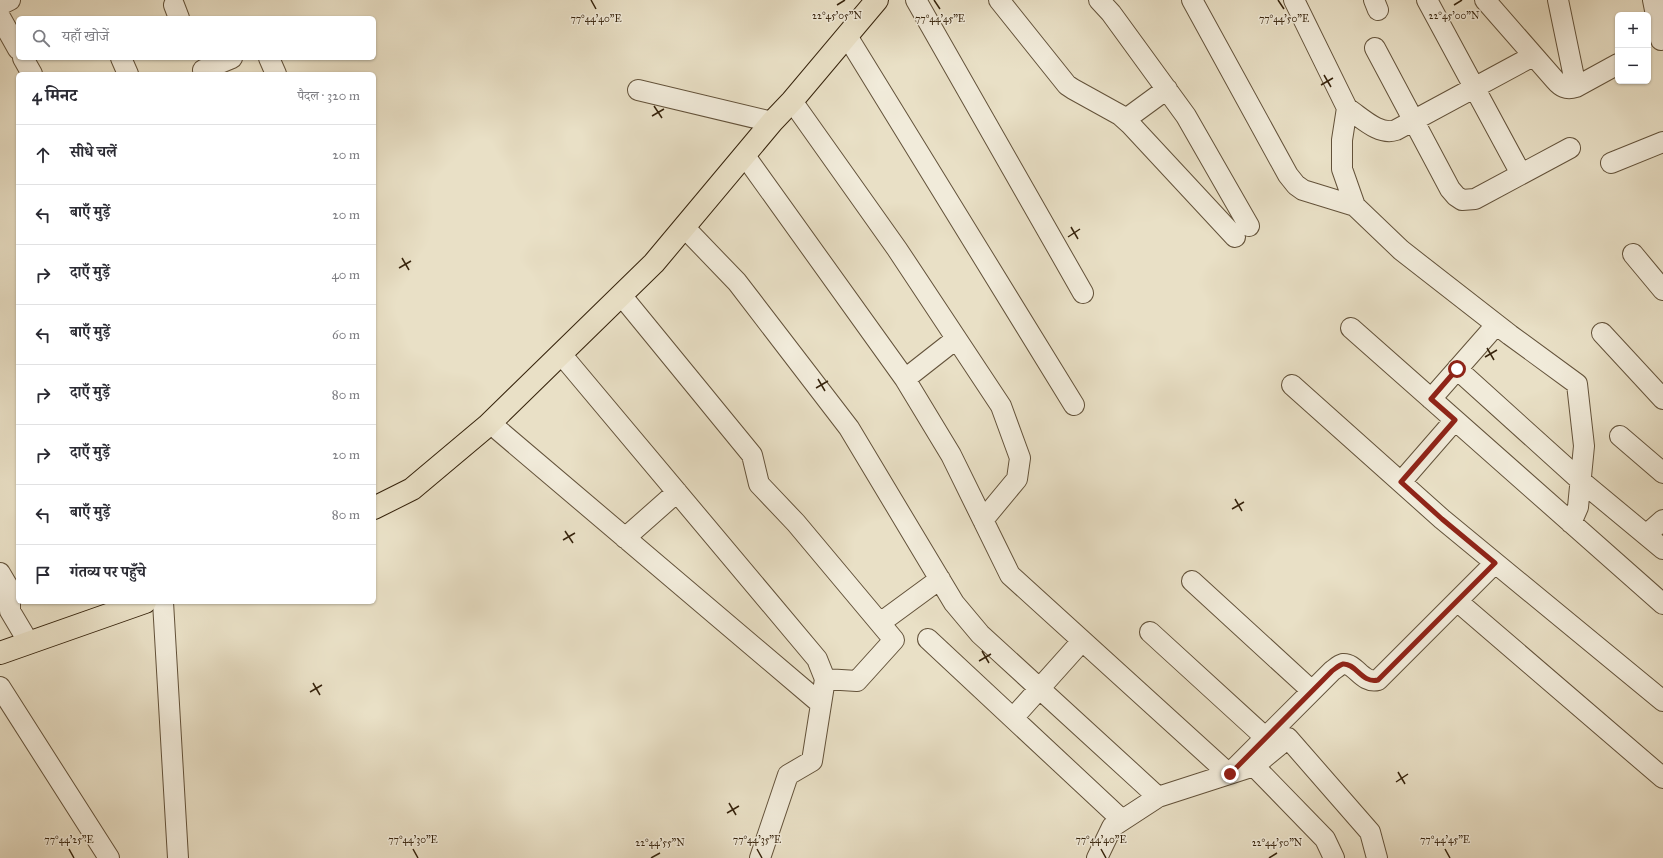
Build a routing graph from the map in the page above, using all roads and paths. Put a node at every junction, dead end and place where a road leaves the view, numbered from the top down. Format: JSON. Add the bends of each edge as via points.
{"nodes":[{"id":1,"x":10,"y":0,"type":"edge"},
{"id":2,"x":877,"y":0,"type":"edge"},
{"id":3,"x":916,"y":0,"type":"edge"},
{"id":4,"x":999,"y":0,"type":"edge"},
{"id":5,"x":1099,"y":0,"type":"edge"},
{"id":6,"x":1192,"y":0,"type":"edge"},
{"id":7,"x":1294,"y":0,"type":"edge"},
{"id":8,"x":1427,"y":0,"type":"edge"},
{"id":9,"x":1485,"y":0,"type":"edge"},
{"id":10,"x":1558,"y":0,"type":"edge"},
{"id":11,"x":1653,"y":0,"type":"edge"},
{"id":12,"x":0,"y":5,"type":"edge"},
{"id":13,"x":0,"y":17,"type":"edge"},
{"id":14,"x":847,"y":36,"type":"junction"},
{"id":15,"x":1657,"y":42,"type":"edge"},
{"id":16,"x":16,"y":45,"type":"edge"},
{"id":17,"x":1375,"y":48,"type":"dead end"},
{"id":18,"x":1533,"y":56,"type":"junction"},
{"id":19,"x":24,"y":60,"type":"edge"},
{"id":20,"x":122,"y":60,"type":"edge"},
{"id":21,"x":225,"y":60,"type":"edge"},
{"id":22,"x":270,"y":60,"type":"edge"},
{"id":23,"x":1615,"y":66,"type":"edge"},
{"id":24,"x":202,"y":67,"type":"edge"},
{"id":25,"x":31,"y":72,"type":"edge"},
{"id":26,"x":127,"y":72,"type":"edge"},
{"id":27,"x":275,"y":72,"type":"edge"},
{"id":28,"x":1576,"y":86,"type":"junction"},
{"id":29,"x":1166,"y":89,"type":"junction"},
{"id":30,"x":1475,"y":89,"type":"junction"},
{"id":31,"x":638,"y":90,"type":"dead end"},
{"id":32,"x":792,"y":101,"type":"junction"},
{"id":33,"x":1347,"y":108,"type":"junction"},
{"id":34,"x":1126,"y":119,"type":"junction"},
{"id":35,"x":1415,"y":120,"type":"junction"},
{"id":36,"x":772,"y":122,"type":"junction"},
{"id":37,"x":1663,"y":142,"type":"edge"},
{"id":38,"x":1570,"y":148,"type":"dead end"},
{"id":39,"x":744,"y":156,"type":"junction"},
{"id":40,"x":1611,"y":163,"type":"dead end"},
{"id":41,"x":1521,"y":174,"type":"junction"},
{"id":42,"x":1355,"y":206,"type":"junction"},
{"id":43,"x":684,"y":227,"type":"junction"},
{"id":44,"x":1633,"y":254,"type":"dead end"},
{"id":45,"x":1663,"y":290,"type":"edge"},
{"id":46,"x":1083,"y":293,"type":"dead end"},
{"id":47,"x":621,"y":295,"type":"junction"},
{"id":48,"x":1496,"y":325,"type":"junction"},
{"id":49,"x":1350,"y":328,"type":"dead end"},
{"id":50,"x":1602,"y":333,"type":"dead end"},
{"id":51,"x":956,"y":339,"type":"junction"},
{"id":52,"x":561,"y":354,"type":"junction"},
{"id":53,"x":1457,"y":369,"type":"junction"},
{"id":54,"x":905,"y":379,"type":"junction"},
{"id":55,"x":1292,"y":385,"type":"dead end"},
{"id":56,"x":1431,"y":399,"type":"junction"},
{"id":57,"x":1663,"y":399,"type":"edge"},
{"id":58,"x":1074,"y":405,"type":"dead end"},
{"id":59,"x":1455,"y":420,"type":"junction"},
{"id":60,"x":490,"y":423,"type":"junction"},
{"id":61,"x":1620,"y":436,"type":"dead end"},
{"id":62,"x":1663,"y":473,"type":"edge"},
{"id":63,"x":1581,"y":481,"type":"junction"},
{"id":64,"x":1401,"y":482,"type":"junction"},
{"id":65,"x":677,"y":492,"type":"junction"},
{"id":66,"x":376,"y":507,"type":"edge"},
{"id":67,"x":983,"y":520,"type":"junction"},
{"id":68,"x":1663,"y":520,"type":"edge"},
{"id":69,"x":1570,"y":523,"type":"junction"},
{"id":70,"x":1646,"y":535,"type":"junction"},
{"id":71,"x":625,"y":538,"type":"junction"},
{"id":72,"x":1663,"y":549,"type":"edge"},
{"id":73,"x":1495,"y":563,"type":"junction"},
{"id":74,"x":0,"y":573,"type":"edge"},
{"id":75,"x":940,"y":579,"type":"junction"},
{"id":76,"x":1192,"y":581,"type":"dead end"},
{"id":77,"x":1457,"y":601,"type":"junction"},
{"id":78,"x":139,"y":604,"type":"edge"},
{"id":79,"x":163,"y":604,"type":"edge"},
{"id":80,"x":1663,"y":604,"type":"edge"},
{"id":81,"x":880,"y":623,"type":"junction"},
{"id":82,"x":1150,"y":632,"type":"dead end"},
{"id":83,"x":928,"y":639,"type":"dead end"},
{"id":84,"x":1082,"y":641,"type":"junction"},
{"id":85,"x":29,"y":643,"type":"junction"},
{"id":86,"x":0,"y":653,"type":"edge"},
{"id":87,"x":825,"y":679,"type":"junction"},
{"id":88,"x":0,"y":686,"type":"edge"},
{"id":89,"x":1040,"y":689,"type":"junction"},
{"id":90,"x":1312,"y":691,"type":"junction"},
{"id":91,"x":1663,"y":701,"type":"edge"},
{"id":92,"x":821,"y":704,"type":"junction"},
{"id":93,"x":1014,"y":718,"type":"junction"},
{"id":94,"x":1266,"y":738,"type":"junction"},
{"id":95,"x":1254,"y":766,"type":"junction"},
{"id":96,"x":1230,"y":774,"type":"junction"},
{"id":97,"x":1663,"y":778,"type":"edge"},
{"id":98,"x":1158,"y":797,"type":"junction"},
{"id":99,"x":1122,"y":820,"type":"junction"},
{"id":100,"x":109,"y":858,"type":"edge"},
{"id":101,"x":178,"y":858,"type":"edge"},
{"id":102,"x":760,"y":858,"type":"edge"},
{"id":103,"x":1097,"y":858,"type":"edge"},
{"id":104,"x":1334,"y":858,"type":"edge"},
{"id":105,"x":1377,"y":858,"type":"edge"}],
"edges":[{"from":1,"to":12,"type":"street"},
{"from":2,"to":14,"type":"main road"},
{"from":3,"to":46,"type":"street"},
{"from":4,"to":34,"type":"street","via":[[1067,85]]},
{"from":5,"to":29,"type":"street"},
{"from":6,"to":42,"type":"street","via":[[1292,180],[1303,190]]},
{"from":7,"to":33,"type":"street"},
{"from":8,"to":30,"type":"street"},
{"from":9,"to":18,"type":"street"},
{"from":10,"to":28,"type":"street"},
{"from":11,"to":15,"type":"street"},
{"from":13,"to":16,"type":"street"},
{"from":14,"to":32,"type":"main road"},
{"from":14,"to":58,"type":"street"},
{"from":17,"to":35,"type":"street"},
{"from":18,"to":28,"type":"street","via":[[1564,88]]},
{"from":18,"to":30,"type":"street"},
{"from":19,"to":25,"type":"street"},
{"from":20,"to":26,"type":"street"},
{"from":21,"to":24,"type":"street"},
{"from":22,"to":27,"type":"street"},
{"from":23,"to":28,"type":"street"},
{"from":29,"to":34,"type":"street"},
{"from":29,"to":34,"type":"street","via":[[1186,116],[1242,231]]},
{"from":30,"to":35,"type":"street"},
{"from":30,"to":41,"type":"street"},
{"from":31,"to":36,"type":"street"},
{"from":32,"to":36,"type":"main road"},
{"from":32,"to":51,"type":"street","via":[[897,249]]},
{"from":33,"to":35,"type":"street","via":[[1389,133]]},
{"from":33,"to":42,"type":"street","via":[[1342,140],[1342,169]]},
{"from":35,"to":41,"type":"street","via":[[1450,189],[1462,200],[1475,199]]},
{"from":36,"to":39,"type":"main road"},
{"from":37,"to":40,"type":"street"},
{"from":38,"to":41,"type":"street"},
{"from":39,"to":43,"type":"main road"},
{"from":39,"to":54,"type":"street"},
{"from":42,"to":48,"type":"street","via":[[1401,250]]},
{"from":43,"to":47,"type":"main road","via":[[654,263]]},
{"from":43,"to":75,"type":"street","via":[[737,282],[849,428]]},
{"from":44,"to":45,"type":"street"},
{"from":47,"to":52,"type":"main road"},
{"from":47,"to":81,"type":"street","via":[[752,455],[759,484],[796,523]]},
{"from":48,"to":53,"type":"street"},
{"from":48,"to":63,"type":"street","via":[[1577,384],[1584,446]]},
{"from":49,"to":56,"type":"street"},
{"from":50,"to":57,"type":"street"},
{"from":51,"to":54,"type":"street"},
{"from":51,"to":67,"type":"street","via":[[1000,406],[1020,458],[1017,479]]},
{"from":52,"to":60,"type":"main road"},
{"from":52,"to":65,"type":"street"},
{"from":53,"to":56,"type":"street"},
{"from":53,"to":63,"type":"street"},
{"from":54,"to":67,"type":"street","via":[[951,455]]},
{"from":55,"to":64,"type":"street"},
{"from":56,"to":59,"type":"street"},
{"from":59,"to":64,"type":"street"},
{"from":59,"to":69,"type":"street"},
{"from":60,"to":66,"type":"main road","via":[[412,489]]},
{"from":60,"to":71,"type":"street"},
{"from":61,"to":62,"type":"street"},
{"from":63,"to":69,"type":"street","via":[[1578,507]]},
{"from":63,"to":70,"type":"street"},
{"from":64,"to":73,"type":"street"},
{"from":65,"to":71,"type":"street"},
{"from":65,"to":87,"type":"street","via":[[817,659]]},
{"from":67,"to":84,"type":"street","via":[[1010,575]]},
{"from":68,"to":70,"type":"street"},
{"from":69,"to":80,"type":"street"},
{"from":70,"to":72,"type":"street"},
{"from":71,"to":92,"type":"street"},
{"from":73,"to":77,"type":"street"},
{"from":73,"to":91,"type":"street"},
{"from":74,"to":85,"type":"street","via":[[10,590],[10,611]]},
{"from":75,"to":81,"type":"street"},
{"from":75,"to":89,"type":"street","via":[[954,603],[980,634]]},
{"from":76,"to":90,"type":"street"},
{"from":77,"to":90,"type":"street","via":[[1378,680],[1372,682],[1344,664],[1332,671]]},
{"from":77,"to":97,"type":"street"},
{"from":78,"to":85,"type":"main road"},
{"from":79,"to":101,"type":"street"},
{"from":81,"to":87,"type":"street","via":[[894,640],[857,681]]},
{"from":82,"to":94,"type":"street"},
{"from":83,"to":93,"type":"street"},
{"from":84,"to":89,"type":"street"},
{"from":84,"to":96,"type":"street"},
{"from":85,"to":86,"type":"main road"},
{"from":87,"to":92,"type":"street"},
{"from":88,"to":100,"type":"street"},
{"from":89,"to":93,"type":"street"},
{"from":89,"to":98,"type":"street"},
{"from":90,"to":94,"type":"street"},
{"from":92,"to":102,"type":"street","via":[[812,761],[788,775]]},
{"from":93,"to":99,"type":"street"},
{"from":94,"to":96,"type":"street"},
{"from":95,"to":96,"type":"street"},
{"from":95,"to":104,"type":"street","via":[[1325,839]]},
{"from":95,"to":105,"type":"street","via":[[1288,738],[1370,832]]},
{"from":96,"to":98,"type":"street"},
{"from":98,"to":99,"type":"street"},
{"from":99,"to":103,"type":"street","via":[[1112,826]]}]}
